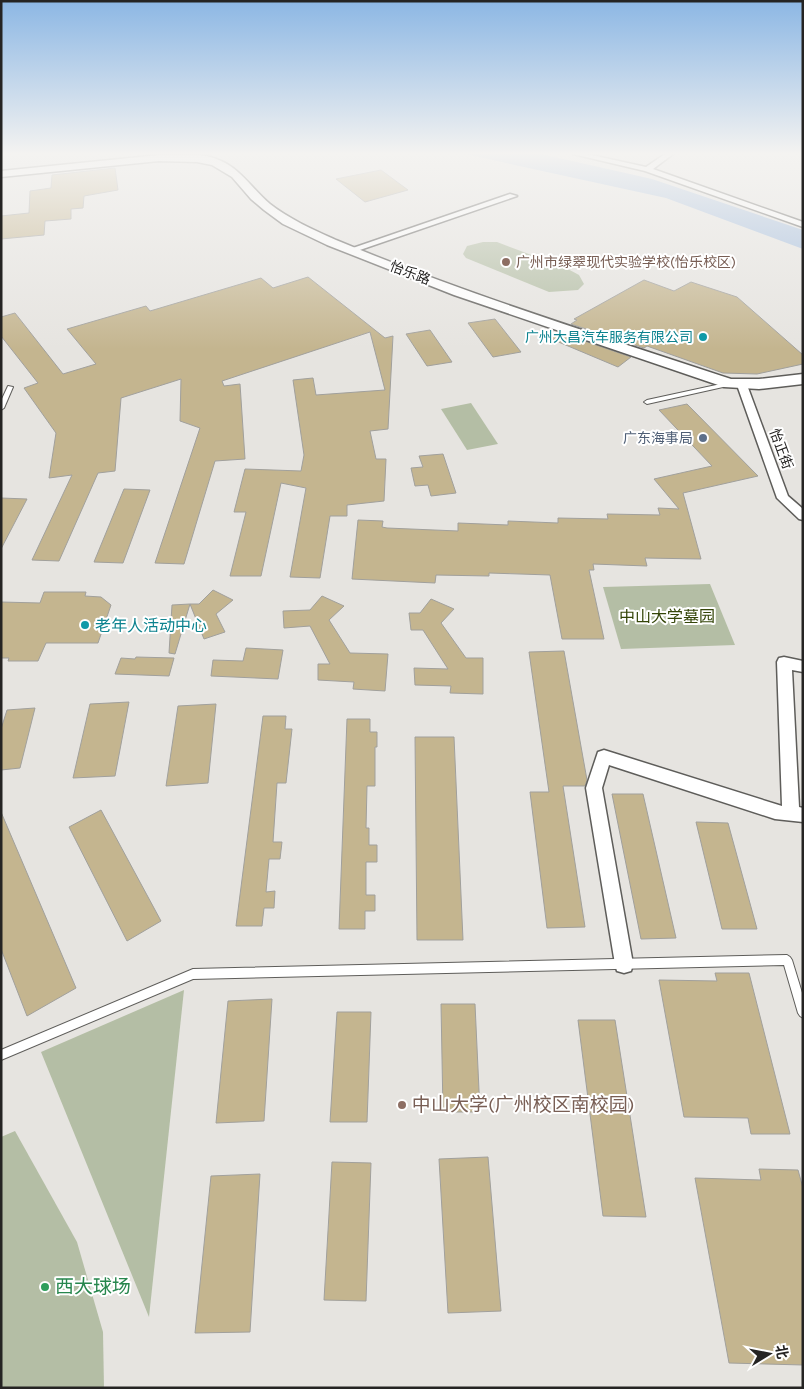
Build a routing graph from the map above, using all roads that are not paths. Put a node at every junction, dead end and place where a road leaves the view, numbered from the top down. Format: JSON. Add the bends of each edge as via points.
{"nodes":[{"id":1,"x":286,"y":219,"type":"edge"},
{"id":2,"x":444,"y":219,"type":"edge"},
{"id":3,"x":786,"y":219,"type":"edge"},
{"id":4,"x":803,"y":225,"type":"edge"},
{"id":5,"x":350,"y":250,"type":"junction"},
{"id":6,"x":803,"y":379,"type":"edge"},
{"id":7,"x":736,"y":385,"type":"junction"},
{"id":8,"x":10,"y":387,"type":"dead end"},
{"id":9,"x":647,"y":402,"type":"dead end"},
{"id":10,"x":1,"y":408,"type":"edge"},
{"id":11,"x":803,"y":516,"type":"edge"},
{"id":12,"x":803,"y":667,"type":"edge"},
{"id":13,"x":797,"y":815,"type":"edge"},
{"id":14,"x":624,"y":964,"type":"junction"},
{"id":15,"x":803,"y":1013,"type":"edge"},
{"id":16,"x":1,"y":1055,"type":"edge"}],
"edges":[{"from":1,"to":5,"type":"street","name":"怡乐路"},
{"from":2,"to":5,"type":"street"},
{"from":3,"to":4,"type":"street"},
{"from":5,"to":7,"type":"street","name":"怡乐路","via":[[459,292]]},
{"from":6,"to":7,"type":"street","name":"怡乐路"},
{"from":7,"to":9,"type":"lane"},
{"from":7,"to":11,"type":"street","name":"怡正街","via":[[783,498]]},
{"from":8,"to":10,"type":"lane"},
{"from":12,"to":13,"type":"street","via":[[784,662]]},
{"from":13,"to":14,"type":"street","via":[[776,812],[604,758],[594,788]]},
{"from":14,"to":15,"type":"lane","via":[[787,960]]},
{"from":14,"to":16,"type":"lane","via":[[193,974]]}]}
